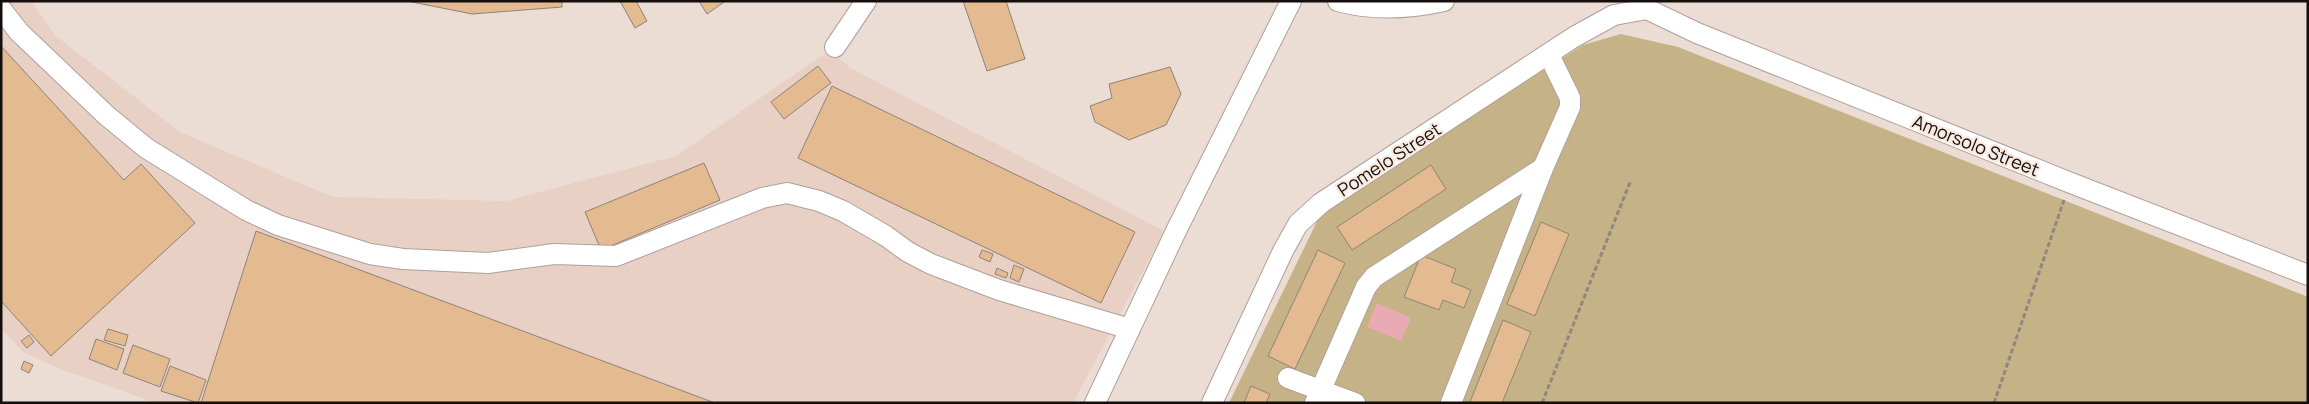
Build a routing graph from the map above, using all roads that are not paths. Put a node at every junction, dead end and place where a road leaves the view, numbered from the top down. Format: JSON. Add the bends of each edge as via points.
{"nodes":[{"id":1,"x":866,"y":1,"type":"edge"},
{"id":2,"x":1291,"y":1,"type":"edge"},
{"id":3,"x":1338,"y":1,"type":"edge"},
{"id":4,"x":1440,"y":2,"type":"edge"},
{"id":5,"x":1649,"y":5,"type":"edge"},
{"id":6,"x":1,"y":8,"type":"edge"},
{"id":7,"x":835,"y":47,"type":"dead end"},
{"id":8,"x":1549,"y":55,"type":"junction"},
{"id":9,"x":1543,"y":168,"type":"junction"},
{"id":10,"x":2308,"y":275,"type":"edge"},
{"id":11,"x":1130,"y":329,"type":"junction"},
{"id":12,"x":1288,"y":378,"type":"dead end"},
{"id":13,"x":1318,"y":396,"type":"edge"},
{"id":14,"x":1094,"y":403,"type":"edge"},
{"id":15,"x":1212,"y":403,"type":"edge"},
{"id":16,"x":1354,"y":403,"type":"edge"},
{"id":17,"x":1451,"y":403,"type":"edge"}],
"edges":[{"from":1,"to":7,"type":"street"},
{"from":2,"to":11,"type":"street"},
{"from":3,"to":4,"type":"street","via":[[1395,9]]},
{"from":5,"to":8,"type":"street","name":"Pomelo Street","via":[[1614,15],[1574,36]]},
{"from":5,"to":10,"type":"street","name":"Amorsolo Street","via":[[1697,34]]},
{"from":6,"to":11,"type":"street","via":[[19,32],[106,115],[146,148],[254,213],[370,254],[488,263],[554,254],[616,256],[762,198],[787,193],[842,211],[908,252],[978,283]]},
{"from":8,"to":9,"type":"street","via":[[1571,102]]},
{"from":8,"to":15,"type":"street","name":"Pomelo Street","via":[[1321,203],[1298,224]]},
{"from":9,"to":13,"type":"street","via":[[1374,276],[1366,287]]},
{"from":9,"to":17,"type":"street"},
{"from":11,"to":14,"type":"street"},
{"from":12,"to":13,"type":"street"},
{"from":13,"to":16,"type":"street"}]}
